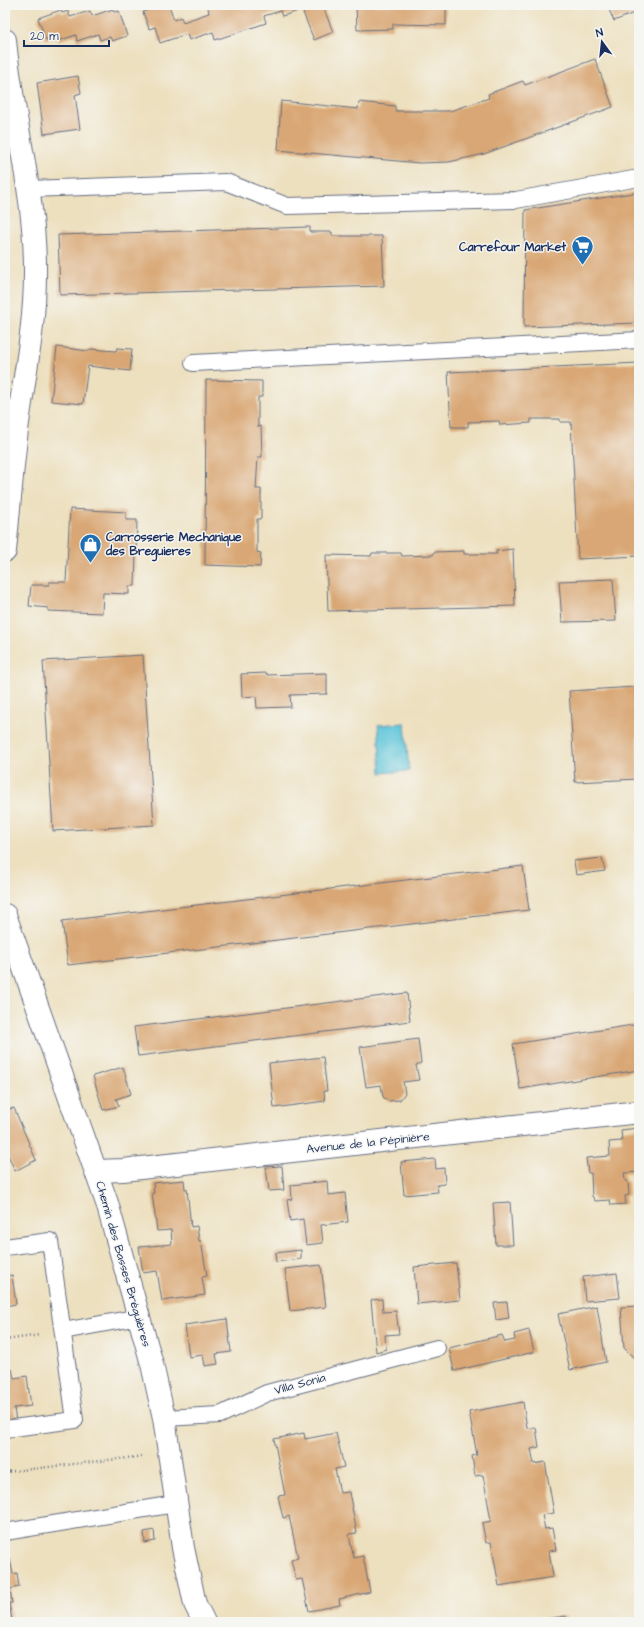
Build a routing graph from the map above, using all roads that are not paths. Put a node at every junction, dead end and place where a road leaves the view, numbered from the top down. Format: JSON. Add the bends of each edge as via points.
{"nodes":[{"id":1,"x":5,"y":40,"type":"edge"},
{"id":2,"x":639,"y":178,"type":"edge"},
{"id":3,"x":28,"y":189,"type":"junction"},
{"id":4,"x":639,"y":340,"type":"edge"},
{"id":5,"x":193,"y":363,"type":"dead end"},
{"id":6,"x":11,"y":428,"type":"edge"},
{"id":7,"x":5,"y":551,"type":"edge"},
{"id":8,"x":5,"y":915,"type":"edge"},
{"id":9,"x":9,"y":937,"type":"edge"},
{"id":10,"x":639,"y":1112,"type":"edge"},
{"id":11,"x":97,"y":1171,"type":"junction"},
{"id":12,"x":5,"y":1247,"type":"edge"},
{"id":13,"x":139,"y":1317,"type":"junction"},
{"id":14,"x":63,"y":1332,"type":"junction"},
{"id":15,"x":437,"y":1348,"type":"dead end"},
{"id":16,"x":164,"y":1418,"type":"junction"},
{"id":17,"x":5,"y":1429,"type":"edge"},
{"id":18,"x":175,"y":1504,"type":"junction"},
{"id":19,"x":5,"y":1532,"type":"edge"},
{"id":20,"x":204,"y":1622,"type":"edge"}],
"edges":[{"from":1,"to":3,"type":"street"},
{"from":2,"to":3,"type":"lane","via":[[516,200],[287,206],[226,182]]},
{"from":3,"to":6,"type":"street","via":[[35,274],[29,356]]},
{"from":4,"to":5,"type":"lane"},
{"from":6,"to":7,"type":"street"},
{"from":8,"to":9,"type":"street","name":"Chemin des Basses Bréguières"},
{"from":9,"to":11,"type":"street","name":"Chemin des Basses Bréguières"},
{"from":10,"to":11,"type":"street","name":"Avenue de la Pépinière","via":[[131,1170]]},
{"from":11,"to":13,"type":"street","name":"Chemin des Basses Bréguières"},
{"from":12,"to":14,"type":"lane","via":[[50,1242]]},
{"from":13,"to":14,"type":"lane"},
{"from":13,"to":16,"type":"street","name":"Chemin des Basses Bréguières"},
{"from":14,"to":17,"type":"lane","via":[[75,1420]]},
{"from":15,"to":16,"type":"lane","name":"Villa Sonia","via":[[267,1393],[220,1415]]},
{"from":16,"to":18,"type":"street","name":"Chemin des Basses Bréguières"},
{"from":18,"to":19,"type":"lane"},
{"from":18,"to":20,"type":"street","name":"Chemin des Basses Bréguières","via":[[195,1604]]}]}
